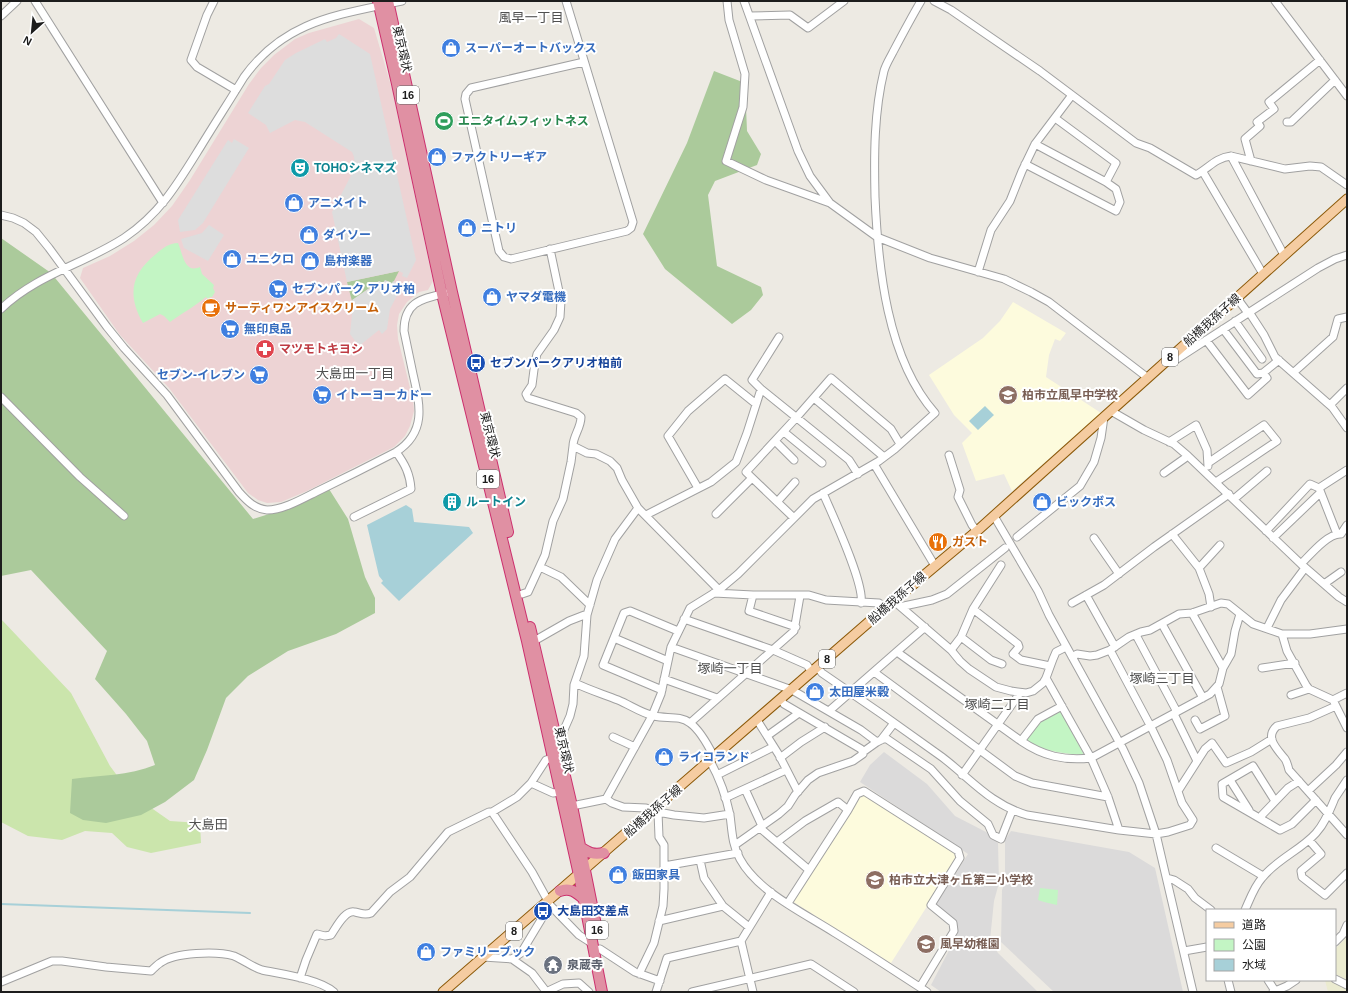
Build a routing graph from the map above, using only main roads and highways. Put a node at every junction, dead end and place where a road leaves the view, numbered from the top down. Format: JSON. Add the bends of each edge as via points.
{"nodes":[{"id":1,"x":383,"y":3,"type":"edge"},
{"id":2,"x":1347,"y":199,"type":"edge"},
{"id":3,"x":447,"y":293,"type":"junction"},
{"id":4,"x":580,"y":846,"type":"junction"},
{"id":5,"x":604,"y":853,"type":"junction"},
{"id":6,"x":582,"y":872,"type":"junction"},
{"id":7,"x":560,"y":891,"type":"junction"},
{"id":8,"x":584,"y":899,"type":"junction"},
{"id":9,"x":597,"y":946,"type":"junction"},
{"id":10,"x":443,"y":992,"type":"edge"},
{"id":11,"x":602,"y":992,"type":"edge"},
{"id":12,"x":608,"y":992,"type":"edge"}],
"edges":[{"from":1,"to":3,"type":"highway","name":"東京環状","number":"16"},
{"from":2,"to":5,"type":"main road","name":"船橋我孫子線","number":"8","via":[[977,531],[885,608],[656,811]]},
{"from":3,"to":4,"type":"highway","name":"東京環状","number":"16","via":[[534,641]]},
{"from":3,"to":6,"type":"highway","name":"東京環状","number":"16","via":[[552,758]]},
{"from":4,"to":5,"type":"highway","via":[[591,854]]},
{"from":4,"to":6,"type":"highway","name":"東京環状","number":"16"},
{"from":5,"to":6,"type":"main road","name":"船橋我孫子線","number":"8"},
{"from":6,"to":7,"type":"main road","name":"船橋我孫子線","number":"8"},
{"from":6,"to":8,"type":"highway","name":"東京環状","number":"16"},
{"from":6,"to":9,"type":"highway","name":"東京環状","number":"16"},
{"from":7,"to":8,"type":"highway","via":[[573,890]]},
{"from":7,"to":10,"type":"main road","name":"船橋我孫子線","number":"8"},
{"from":8,"to":9,"type":"highway","name":"東京環状","number":"16"},
{"from":9,"to":11,"type":"highway","name":"東京環状","number":"16"},
{"from":9,"to":12,"type":"highway","name":"東京環状","number":"16"}]}
